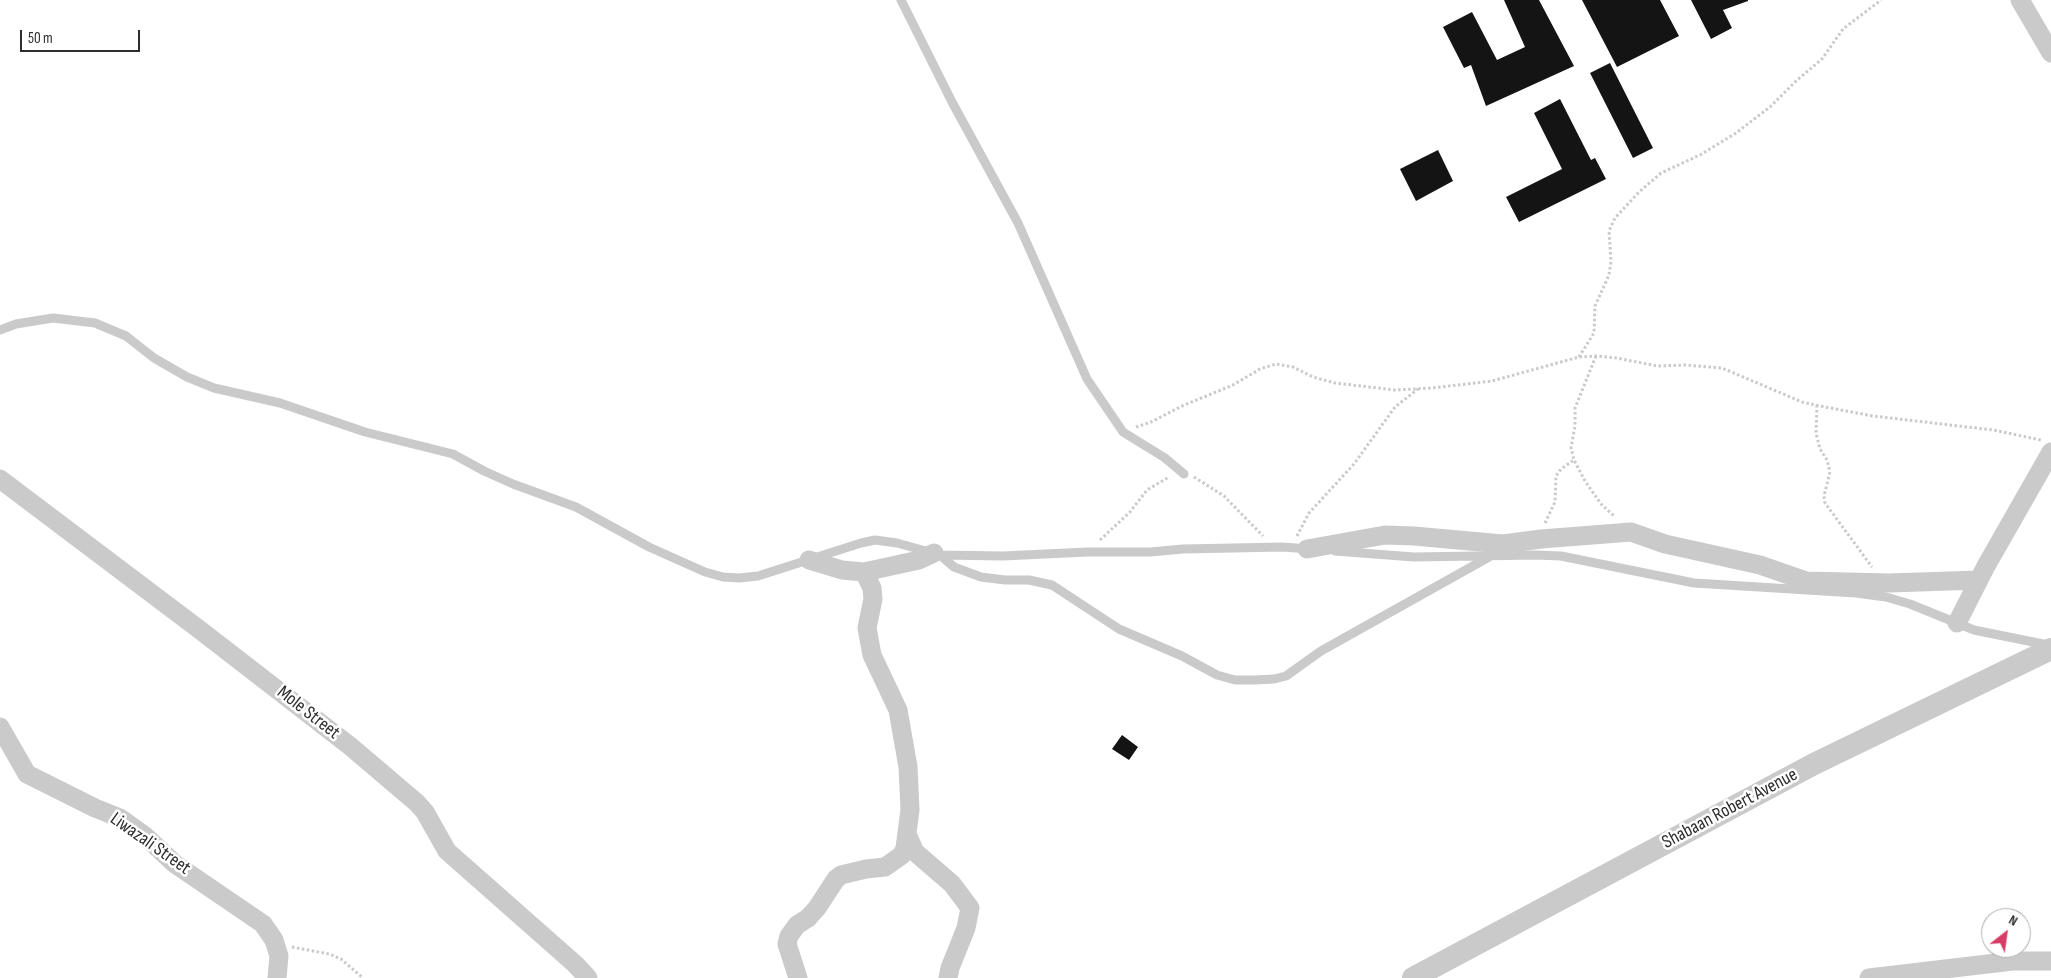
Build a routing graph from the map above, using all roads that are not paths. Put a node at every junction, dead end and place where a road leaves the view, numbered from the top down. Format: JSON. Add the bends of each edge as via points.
{"nodes":[{"id":1,"x":901,"y":0,"type":"edge"},
{"id":2,"x":2020,"y":0,"type":"edge"},
{"id":3,"x":2051,"y":52,"type":"edge"},
{"id":4,"x":0,"y":330,"type":"edge"},
{"id":5,"x":2049,"y":446,"type":"edge"},
{"id":6,"x":1184,"y":474,"type":"road end"},
{"id":7,"x":0,"y":478,"type":"edge"},
{"id":8,"x":1299,"y":548,"type":"junction"},
{"id":9,"x":937,"y":554,"type":"junction"},
{"id":10,"x":1491,"y":556,"type":"junction"},
{"id":11,"x":809,"y":560,"type":"junction"},
{"id":12,"x":864,"y":572,"type":"junction"},
{"id":13,"x":1979,"y":580,"type":"junction"},
{"id":14,"x":1958,"y":623,"type":"junction"},
{"id":15,"x":2051,"y":647,"type":"edge"},
{"id":16,"x":0,"y":727,"type":"edge"},
{"id":17,"x":907,"y":834,"type":"junction"},
{"id":18,"x":2051,"y":961,"type":"edge"},
{"id":19,"x":276,"y":978,"type":"edge"},
{"id":20,"x":588,"y":978,"type":"edge"},
{"id":21,"x":798,"y":978,"type":"edge"},
{"id":22,"x":948,"y":978,"type":"edge"},
{"id":23,"x":1413,"y":978,"type":"edge"},
{"id":24,"x":1869,"y":978,"type":"edge"}],
"edges":[{"from":1,"to":6,"type":"lane","via":[[1018,223],[1087,379],[1124,432]]},
{"from":2,"to":3,"type":"street"},
{"from":4,"to":11,"type":"lane","via":[[53,318],[95,323],[126,336],[154,358],[214,388],[280,403],[365,432],[453,454],[513,484],[576,507],[649,548],[714,574],[739,578],[758,576]]},
{"from":5,"to":13,"type":"street"},
{"from":7,"to":20,"type":"street","name":"Mole Street","via":[[232,654],[410,796],[425,812],[447,852]]},
{"from":8,"to":9,"type":"lane","via":[[1019,556]]},
{"from":8,"to":10,"type":"lane","via":[[1414,557]]},
{"from":8,"to":13,"type":"street","via":[[1385,535],[1491,543],[1631,532],[1665,544],[1760,565],[1806,581]]},
{"from":9,"to":10,"type":"lane","via":[[954,567],[981,577],[1029,580],[1052,586],[1119,629],[1217,675],[1235,680],[1286,676],[1321,651]]},
{"from":9,"to":11,"type":"lane","via":[[875,540]]},
{"from":9,"to":12,"type":"street"},
{"from":10,"to":14,"type":"lane","via":[[1561,556],[1694,582],[1886,597]]},
{"from":11,"to":12,"type":"street","via":[[842,570]]},
{"from":12,"to":17,"type":"street","via":[[872,588],[867,628],[872,655],[898,710],[908,767],[910,810]]},
{"from":13,"to":14,"type":"street"},
{"from":14,"to":15,"type":"lane","via":[[2001,637]]},
{"from":15,"to":23,"type":"street","name":"Shabaan Robert Avenue","via":[[1814,764]]},
{"from":16,"to":19,"type":"street","name":"Liwazali Street","via":[[27,774],[127,823],[175,864],[263,924],[279,956]]},
{"from":17,"to":21,"type":"street","via":[[904,852],[896,860],[885,867],[866,869],[836,879],[816,908],[792,931],[787,944]]},
{"from":17,"to":22,"type":"street","via":[[915,852],[952,884],[970,908]]},
{"from":18,"to":24,"type":"street","via":[[2013,961]]}]}
